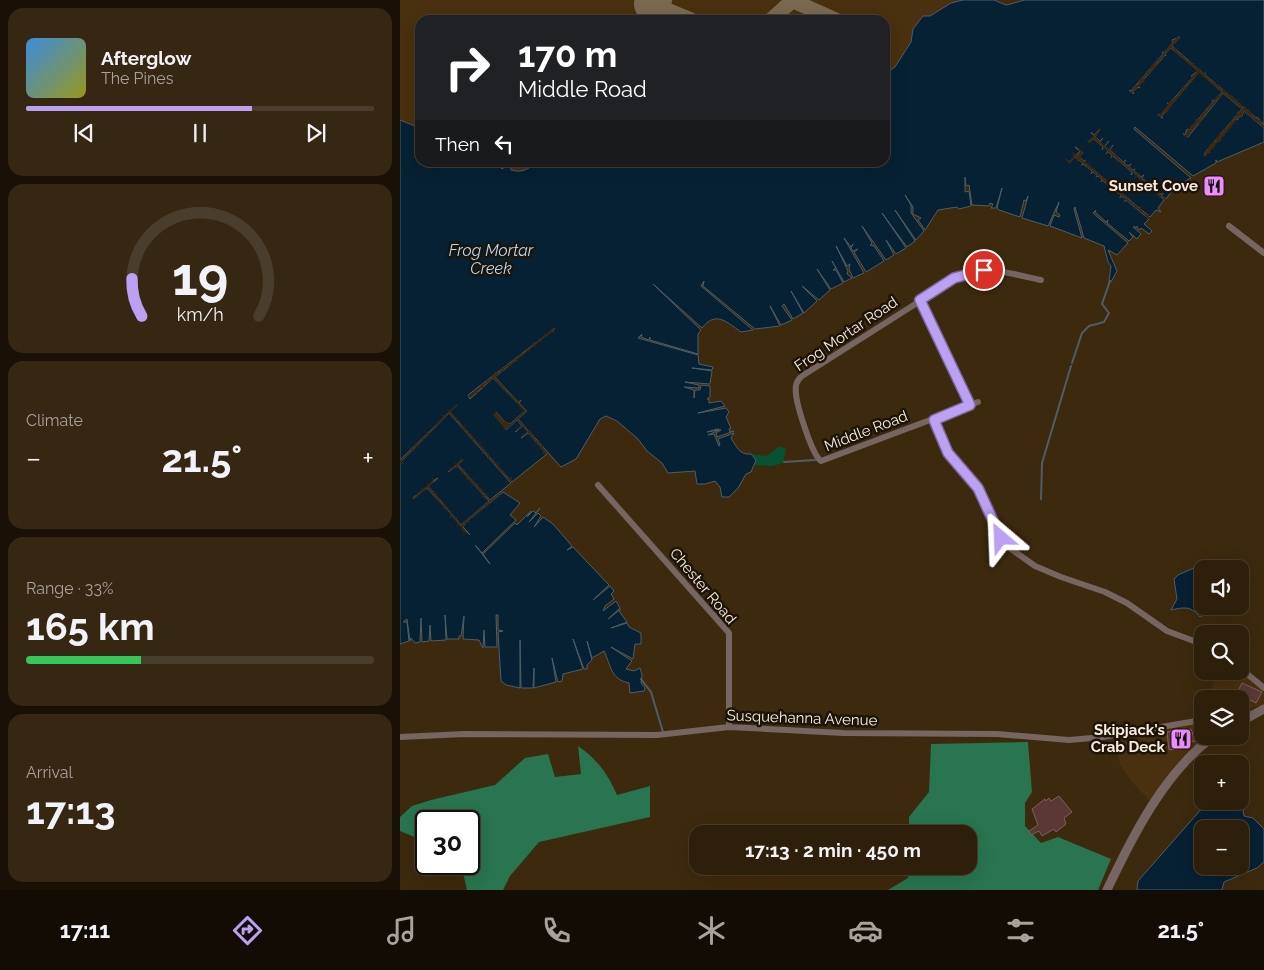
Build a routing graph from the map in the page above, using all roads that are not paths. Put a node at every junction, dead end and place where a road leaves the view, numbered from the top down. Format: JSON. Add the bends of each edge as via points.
{"nodes":[{"id":1,"x":1229,"y":226,"type":"dead end"},
{"id":2,"x":1264,"y":253,"type":"edge"},
{"id":3,"x":1041,"y":280,"type":"dead end"},
{"id":4,"x":920,"y":300,"type":"junction"},
{"id":5,"x":978,"y":402,"type":"dead end"},
{"id":6,"x":970,"y":405,"type":"junction"},
{"id":7,"x":934,"y":420,"type":"junction"},
{"id":8,"x":819,"y":460,"type":"joint"},
{"id":9,"x":598,"y":485,"type":"dead end"},
{"id":10,"x":1194,"y":641,"type":"edge"},
{"id":11,"x":1249,"y":676,"type":"edge"},
{"id":12,"x":1264,"y":688,"type":"edge"},
{"id":13,"x":1264,"y":709,"type":"edge"},
{"id":14,"x":1251,"y":716,"type":"edge"},
{"id":15,"x":1194,"y":721,"type":"edge"},
{"id":16,"x":728,"y":727,"type":"junction"},
{"id":17,"x":400,"y":737,"type":"edge"},
{"id":18,"x":1202,"y":745,"type":"edge"},
{"id":19,"x":1107,"y":890,"type":"edge"}],
"edges":[{"from":1,"to":2,"type":"street"},
{"from":3,"to":4,"type":"street","name":"Frog Mortar Road","via":[[977,270],[954,278]]},
{"from":4,"to":6,"type":"street"},
{"from":4,"to":8,"type":"street","name":"Frog Mortar Road","via":[[797,382],[796,398]]},
{"from":5,"to":6,"type":"street","name":"Middle Road"},
{"from":6,"to":7,"type":"street","name":"Middle Road"},
{"from":7,"to":8,"type":"street","name":"Middle Road"},
{"from":7,"to":10,"type":"street","via":[[948,453],[978,488],[996,531],[1011,549],[1035,566],[1101,590],[1127,603],[1167,631]]},
{"from":9,"to":16,"type":"street","name":"Chester Road","via":[[729,633]]},
{"from":11,"to":12,"type":"street"},
{"from":13,"to":14,"type":"street"},
{"from":15,"to":16,"type":"street","name":"Susquehanna Avenue","via":[[1069,740],[997,734],[843,733]]},
{"from":16,"to":17,"type":"street","name":"Susquehanna Avenue","via":[[657,735]]},
{"from":18,"to":19,"type":"street","via":[[1188,756],[1132,838]]}]}
